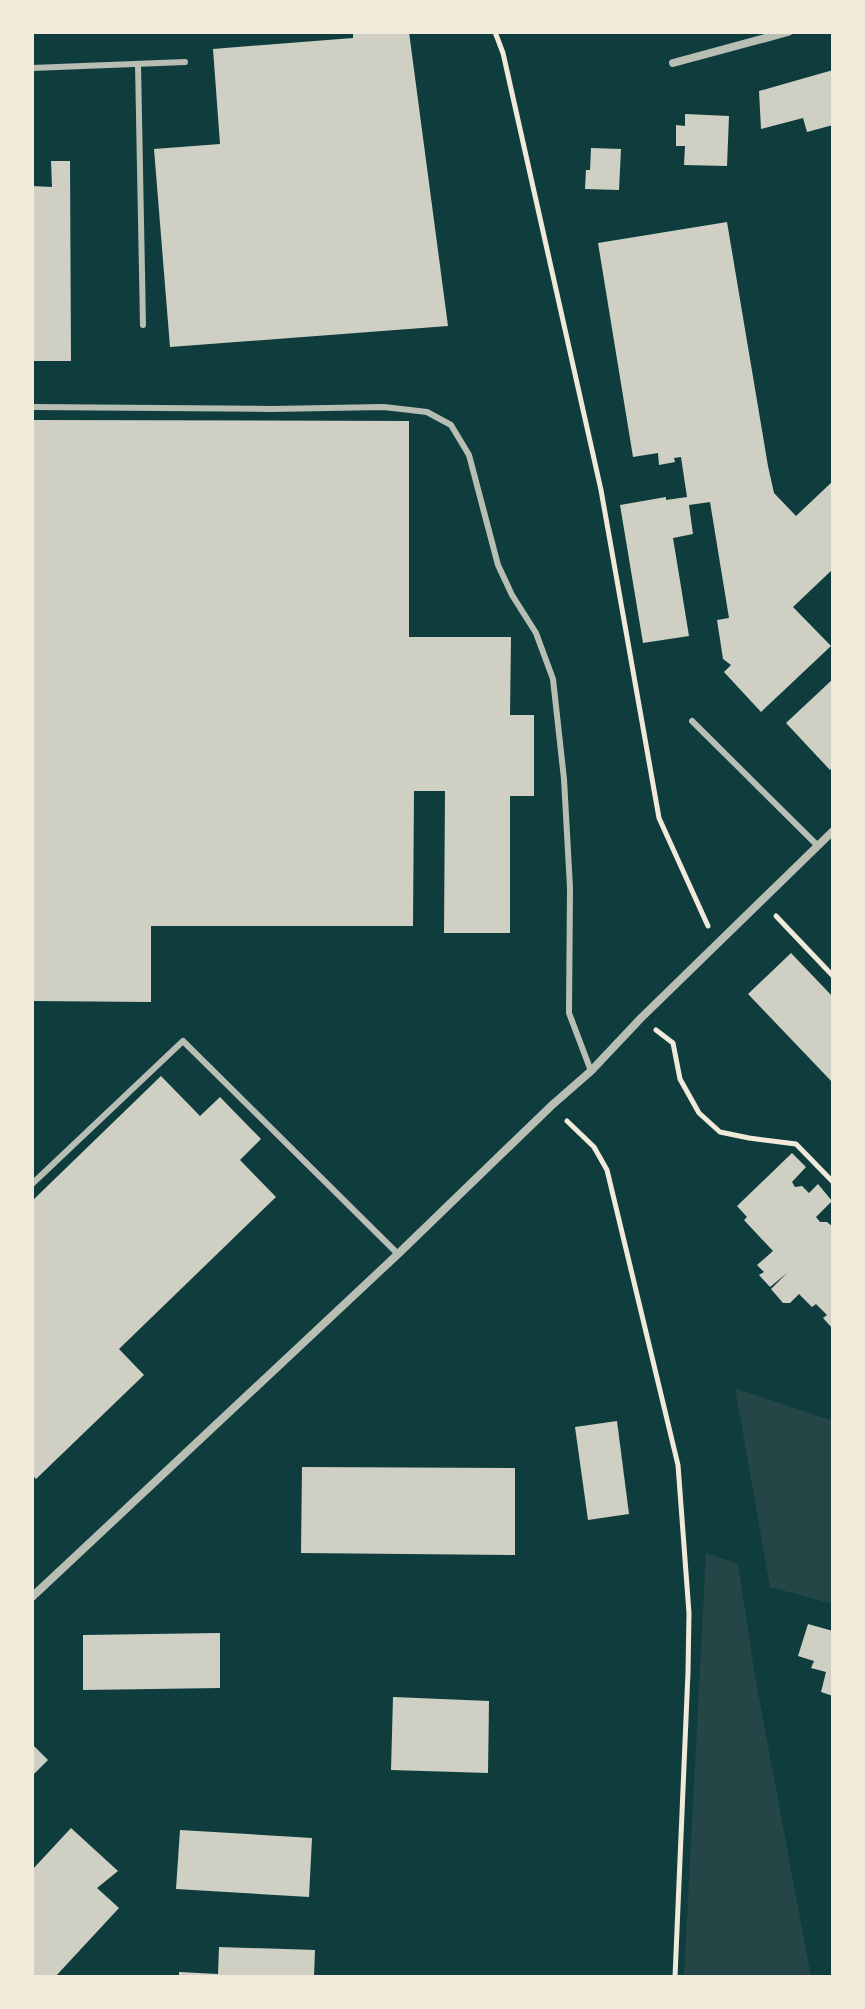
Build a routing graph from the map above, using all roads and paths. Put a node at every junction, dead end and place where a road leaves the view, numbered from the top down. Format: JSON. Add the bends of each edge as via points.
{"nodes":[{"id":1,"x":495,"y":32,"type":"edge"},
{"id":2,"x":788,"y":32,"type":"edge"},
{"id":3,"x":185,"y":62,"type":"dead end"},
{"id":4,"x":673,"y":63,"type":"dead end"},
{"id":5,"x":138,"y":64,"type":"junction"},
{"id":6,"x":32,"y":68,"type":"edge"},
{"id":7,"x":143,"y":325,"type":"dead end"},
{"id":8,"x":32,"y":407,"type":"edge"},
{"id":9,"x":692,"y":721,"type":"dead end"},
{"id":10,"x":833,"y":831,"type":"edge"},
{"id":11,"x":817,"y":845,"type":"junction"},
{"id":12,"x":761,"y":900,"type":"junction"},
{"id":13,"x":717,"y":945,"type":"junction"},
{"id":14,"x":833,"y":976,"type":"edge"},
{"id":15,"x":641,"y":1018,"type":"junction"},
{"id":16,"x":591,"y":1071,"type":"junction"},
{"id":17,"x":551,"y":1106,"type":"junction"},
{"id":18,"x":833,"y":1182,"type":"edge"},
{"id":19,"x":32,"y":1184,"type":"edge"},
{"id":20,"x":398,"y":1254,"type":"junction"},
{"id":21,"x":32,"y":1597,"type":"edge"},
{"id":22,"x":675,"y":1977,"type":"edge"}],
"edges":[{"from":1,"to":13,"type":"path","via":[[601,490],[659,818]]},
{"from":2,"to":4,"type":"street"},
{"from":3,"to":5,"type":"lane"},
{"from":5,"to":6,"type":"lane"},
{"from":5,"to":7,"type":"lane"},
{"from":8,"to":16,"type":"lane","via":[[384,407],[427,412],[451,425],[469,455],[498,565],[536,633],[553,679],[570,888],[569,1013]]},
{"from":9,"to":11,"type":"lane"},
{"from":10,"to":11,"type":"street"},
{"from":11,"to":12,"type":"street"},
{"from":12,"to":13,"type":"street"},
{"from":12,"to":14,"type":"path"},
{"from":13,"to":15,"type":"street"},
{"from":15,"to":16,"type":"street"},
{"from":15,"to":18,"type":"path","via":[[673,1043],[680,1079],[699,1113],[720,1132],[796,1144]]},
{"from":16,"to":17,"type":"street"},
{"from":17,"to":20,"type":"street"},
{"from":17,"to":22,"type":"path","via":[[594,1147],[607,1170],[678,1465],[689,1613]]},
{"from":19,"to":20,"type":"lane","via":[[183,1041]]},
{"from":20,"to":21,"type":"street"}]}
